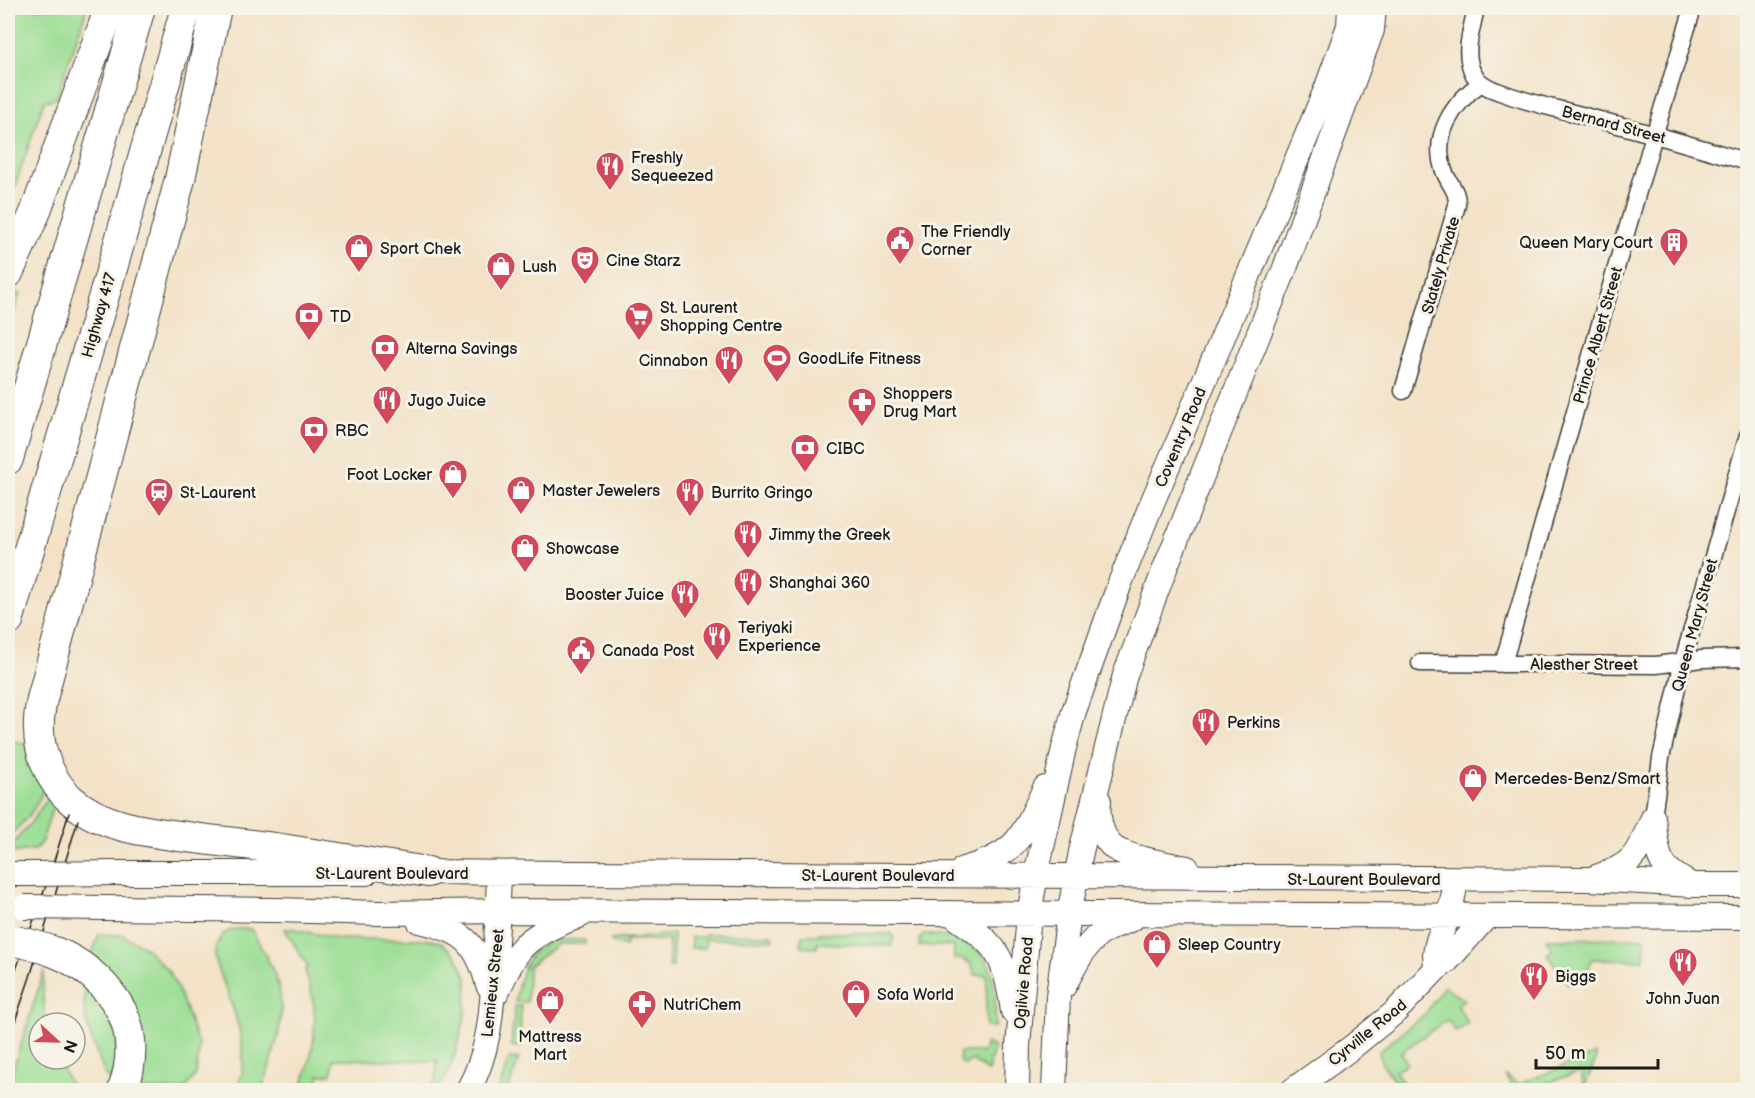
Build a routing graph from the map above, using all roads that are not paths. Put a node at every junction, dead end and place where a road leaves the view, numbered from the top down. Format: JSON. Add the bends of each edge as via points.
{"nodes":[{"id":1,"x":110,"y":8,"type":"edge"},
{"id":2,"x":140,"y":8,"type":"edge"},
{"id":3,"x":186,"y":8,"type":"edge"},
{"id":4,"x":216,"y":8,"type":"edge"},
{"id":5,"x":1350,"y":8,"type":"edge"},
{"id":6,"x":1374,"y":8,"type":"edge"},
{"id":7,"x":1476,"y":8,"type":"edge"},
{"id":8,"x":1693,"y":8,"type":"edge"},
{"id":9,"x":1480,"y":83,"type":"junction"},
{"id":10,"x":1654,"y":135,"type":"junction"},
{"id":11,"x":1748,"y":162,"type":"edge"},
{"id":12,"x":8,"y":273,"type":"edge"},
{"id":13,"x":1404,"y":391,"type":"dead end"},
{"id":14,"x":1748,"y":435,"type":"edge"},
{"id":15,"x":8,"y":459,"type":"edge"},
{"id":16,"x":8,"y":619,"type":"edge"},
{"id":17,"x":1748,"y":658,"type":"edge"},
{"id":18,"x":1683,"y":661,"type":"junction"},
{"id":19,"x":1420,"y":663,"type":"dead end"},
{"id":20,"x":1503,"y":664,"type":"junction"},
{"id":21,"x":1108,"y":741,"type":"junction"},
{"id":22,"x":1064,"y":748,"type":"junction"},
{"id":23,"x":1653,"y":818,"type":"junction"},
{"id":24,"x":428,"y":872,"type":"junction"},
{"id":25,"x":499,"y":873,"type":"junction"},
{"id":26,"x":8,"y":874,"type":"edge"},
{"id":27,"x":677,"y":874,"type":"junction"},
{"id":28,"x":938,"y":875,"type":"junction"},
{"id":29,"x":1036,"y":876,"type":"junction"},
{"id":30,"x":1076,"y":876,"type":"junction"},
{"id":31,"x":1230,"y":878,"type":"junction"},
{"id":32,"x":1457,"y":879,"type":"junction"},
{"id":33,"x":1589,"y":879,"type":"junction"},
{"id":34,"x":1693,"y":885,"type":"junction"},
{"id":35,"x":1748,"y":885,"type":"edge"},
{"id":36,"x":16,"y":907,"type":"edge"},
{"id":37,"x":498,"y":910,"type":"junction"},
{"id":38,"x":589,"y":912,"type":"junction"},
{"id":39,"x":678,"y":912,"type":"junction"},
{"id":40,"x":380,"y":913,"type":"junction"},
{"id":41,"x":950,"y":913,"type":"junction"},
{"id":42,"x":1029,"y":914,"type":"junction"},
{"id":43,"x":1068,"y":914,"type":"junction"},
{"id":44,"x":1142,"y":914,"type":"junction"},
{"id":45,"x":1449,"y":915,"type":"junction"},
{"id":46,"x":1487,"y":916,"type":"junction"},
{"id":47,"x":1748,"y":917,"type":"edge"},
{"id":48,"x":12,"y":940,"type":"edge"},
{"id":49,"x":1436,"y":969,"type":"junction"},
{"id":50,"x":1058,"y":996,"type":"junction"},
{"id":51,"x":492,"y":1002,"type":"junction"},
{"id":52,"x":1018,"y":1046,"type":"junction"},
{"id":53,"x":123,"y":1089,"type":"edge"},
{"id":54,"x":468,"y":1090,"type":"edge"},
{"id":55,"x":1017,"y":1090,"type":"edge"},
{"id":56,"x":1054,"y":1090,"type":"edge"},
{"id":57,"x":1293,"y":1090,"type":"edge"}],
"edges":[{"from":1,"to":12,"type":"highway","via":[[35,213]]},
{"from":2,"to":15,"type":"highway"},
{"from":3,"to":16,"type":"highway","name":"Highway 417"},
{"from":4,"to":24,"type":"highway","via":[[175,200],[42,699],[40,746],[54,780],[69,798],[100,818],[128,828]]},
{"from":5,"to":22,"type":"main road","name":"Coventry Road","via":[[1344,40],[1317,111],[1120,583]]},
{"from":6,"to":21,"type":"main road","via":[[1372,30],[1289,257],[1125,675]]},
{"from":7,"to":9,"type":"street","via":[[1468,56]]},
{"from":8,"to":10,"type":"street","name":"Prince Albert Street"},
{"from":9,"to":10,"type":"street","name":"Bernard Street","via":[[1501,93]]},
{"from":9,"to":13,"type":"street","name":"Stately Private","via":[[1457,103],[1441,142],[1442,166],[1456,191],[1457,205]]},
{"from":10,"to":11,"type":"street","name":"Bernard Street"},
{"from":10,"to":20,"type":"street","name":"Prince Albert Street"},
{"from":14,"to":18,"type":"street","name":"Queen Mary Street"},
{"from":17,"to":18,"type":"street","name":"Alesther Street"},
{"from":18,"to":20,"type":"street","name":"Alesther Street","via":[[1656,665]]},
{"from":18,"to":23,"type":"street","name":"Queen Mary Street","via":[[1661,758]]},
{"from":19,"to":20,"type":"street","name":"Alesther Street"},
{"from":21,"to":30,"type":"main road"},
{"from":21,"to":31,"type":"main road","via":[[1098,810],[1112,846],[1123,853]]},
{"from":22,"to":28,"type":"main road","via":[[1027,825],[1010,848],[990,860]]},
{"from":22,"to":29,"type":"main road","name":"Coventry Road"},
{"from":23,"to":33,"type":"main road","via":[[1642,844],[1624,866]]},
{"from":23,"to":34,"type":"main road","via":[[1661,863]]},
{"from":24,"to":25,"type":"main road","name":"St-Laurent Boulevard"},
{"from":24,"to":26,"type":"main road","name":"St-Laurent Boulevard","bridge":true},
{"from":25,"to":27,"type":"main road","name":"St-Laurent Boulevard"},
{"from":25,"to":37,"type":"main road","name":"Lemieux Street"},
{"from":27,"to":28,"type":"main road","name":"St-Laurent Boulevard"},
{"from":27,"to":39,"type":"main road"},
{"from":28,"to":29,"type":"main road","name":"St-Laurent Boulevard"},
{"from":29,"to":30,"type":"main road","name":"St-Laurent Boulevard"},
{"from":29,"to":42,"type":"main road","name":"Ogilvie Road"},
{"from":30,"to":31,"type":"main road","name":"St-Laurent Boulevard"},
{"from":30,"to":43,"type":"main road"},
{"from":31,"to":32,"type":"main road","name":"St-Laurent Boulevard"},
{"from":32,"to":33,"type":"main road","name":"St-Laurent Boulevard"},
{"from":32,"to":45,"type":"main road"},
{"from":33,"to":34,"type":"main road","name":"St-Laurent Boulevard"},
{"from":34,"to":35,"type":"main road","name":"St-Laurent Boulevard"},
{"from":36,"to":40,"type":"main road","bridge":true},
{"from":37,"to":38,"type":"main road"},
{"from":37,"to":40,"type":"main road"},
{"from":37,"to":51,"type":"main road","name":"Lemieux Street"},
{"from":38,"to":39,"type":"main road"},
{"from":38,"to":51,"type":"main road","via":[[529,941],[513,961]]},
{"from":39,"to":41,"type":"main road"},
{"from":40,"to":51,"type":"main road","via":[[442,926],[462,936],[477,952]]},
{"from":41,"to":42,"type":"main road"},
{"from":41,"to":52,"type":"main road","via":[[984,937],[1002,962]]},
{"from":42,"to":43,"type":"main road"},
{"from":42,"to":52,"type":"main road","name":"Ogilvie Road"},
{"from":43,"to":44,"type":"main road"},
{"from":43,"to":50,"type":"main road"},
{"from":44,"to":45,"type":"main road"},
{"from":44,"to":50,"type":"main road","via":[[1094,939]]},
{"from":45,"to":46,"type":"main road"},
{"from":45,"to":49,"type":"main road","via":[[1438,940]]},
{"from":46,"to":47,"type":"main road"},
{"from":46,"to":49,"type":"main road","name":"Cyrville Road"},
{"from":48,"to":53,"type":"highway","bridge":true,"via":[[41,946],[78,963],[116,999],[131,1046]]},
{"from":49,"to":57,"type":"main road","name":"Cyrville Road","via":[[1394,1012]]},
{"from":50,"to":56,"type":"main road"},
{"from":51,"to":54,"type":"main road","name":"Lemieux Street","via":[[484,1051]]},
{"from":52,"to":55,"type":"main road","name":"Ogilvie Road"}]}
